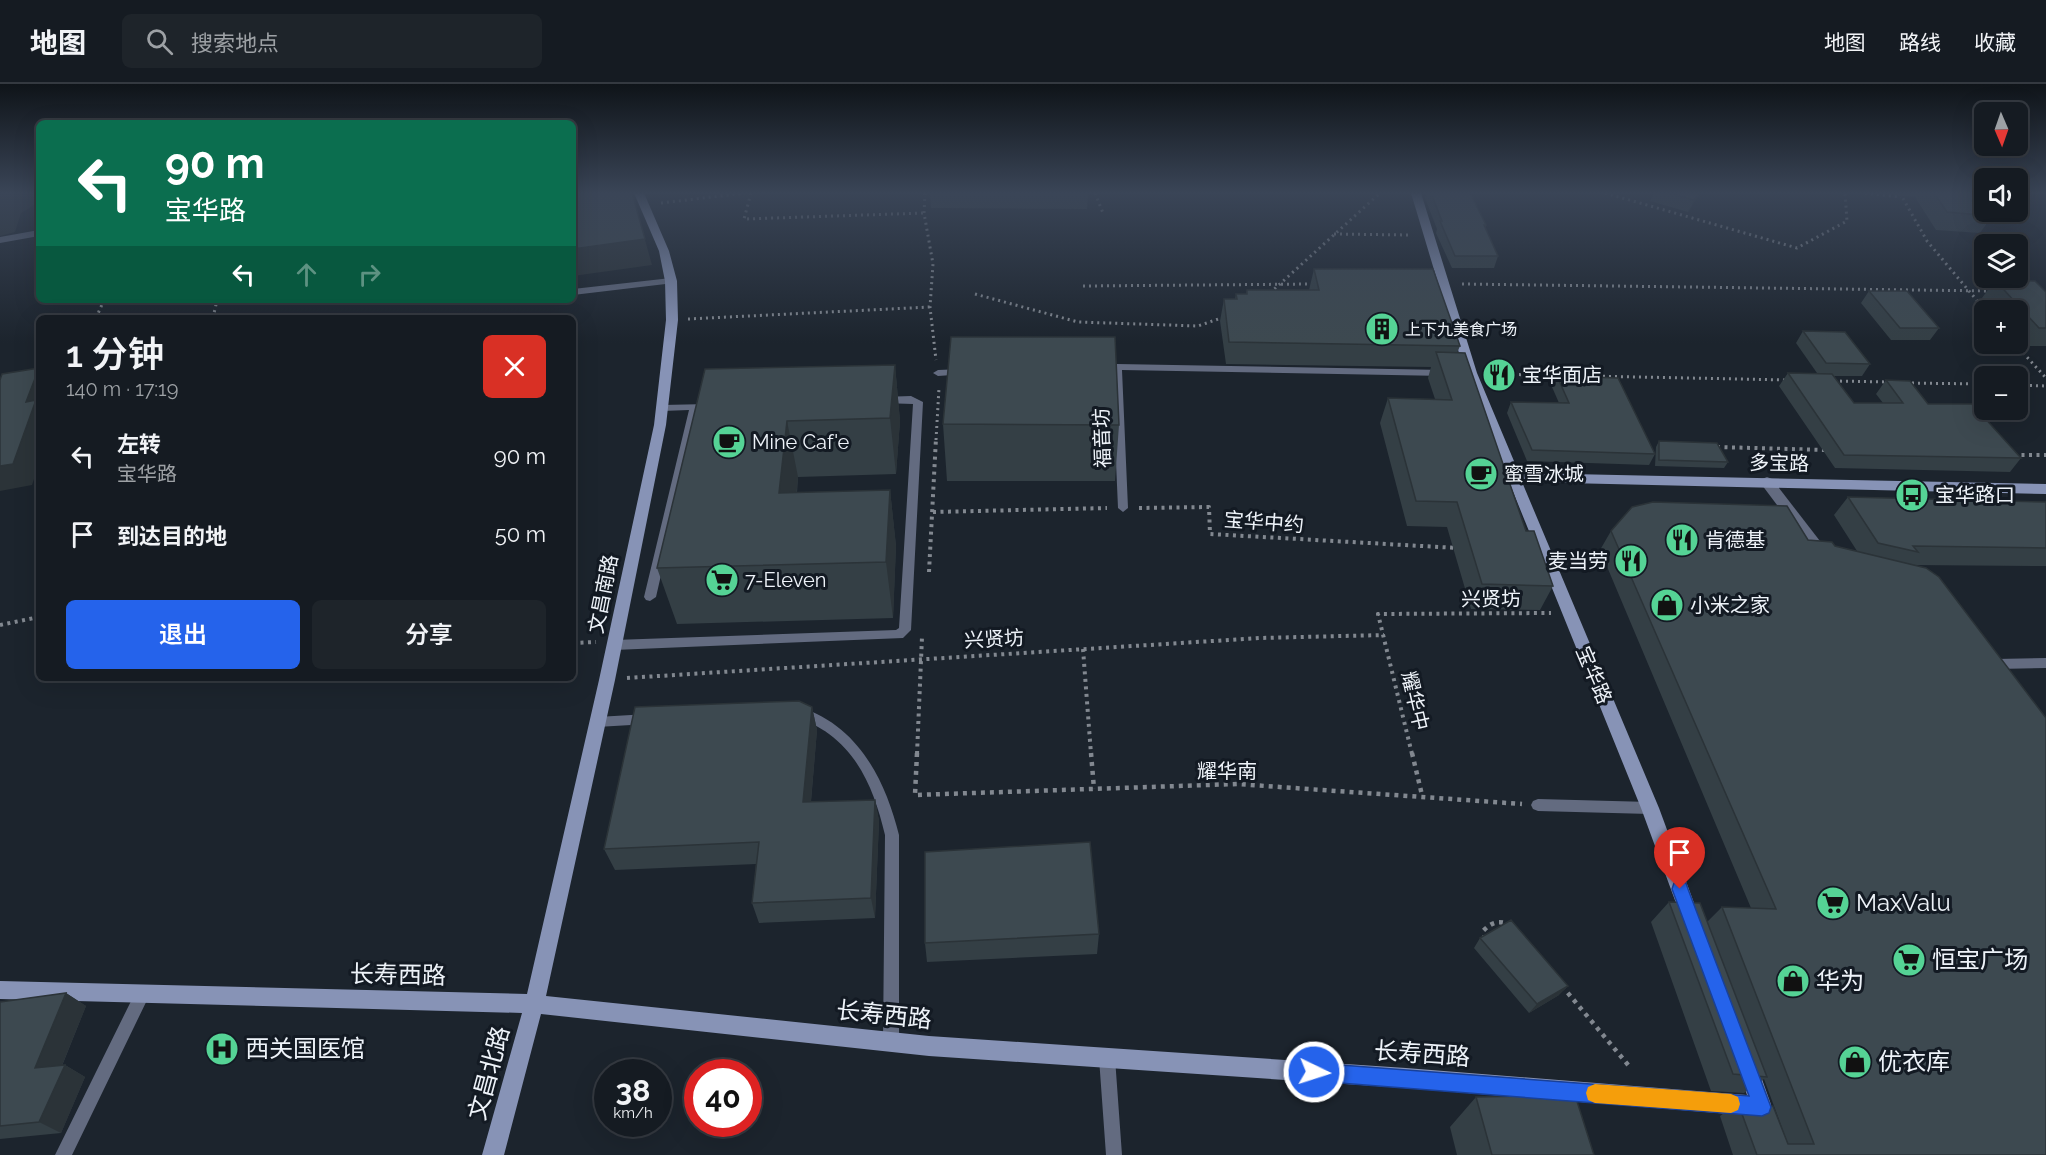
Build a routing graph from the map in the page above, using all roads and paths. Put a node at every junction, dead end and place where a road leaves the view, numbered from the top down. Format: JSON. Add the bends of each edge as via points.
{"nodes":[{"id":1,"x":661,"y":243,"type":"edge"},
{"id":2,"x":929,"y":243,"type":"edge"},
{"id":3,"x":1324,"y":243,"type":"edge"},
{"id":4,"x":1431,"y":243,"type":"edge"},
{"id":5,"x":1779,"y":243,"type":"edge"},
{"id":6,"x":1806,"y":243,"type":"edge"},
{"id":7,"x":1929,"y":243,"type":"edge"},
{"id":8,"x":671,"y":281,"type":"junction"},
{"id":9,"x":1281,"y":284,"type":"junction"},
{"id":10,"x":1316,"y":284,"type":"edge"},
{"id":11,"x":1444,"y":284,"type":"junction"},
{"id":12,"x":1083,"y":286,"type":"dead end"},
{"id":13,"x":1967,"y":291,"type":"junction"},
{"id":14,"x":2001,"y":291,"type":"edge"},
{"id":15,"x":576,"y":292,"type":"edge"},
{"id":16,"x":975,"y":294,"type":"dead end"},
{"id":17,"x":1265,"y":297,"type":"edge"},
{"id":18,"x":1976,"y":300,"type":"edge"},
{"id":19,"x":930,"y":308,"type":"junction"},
{"id":20,"x":1229,"y":316,"type":"edge"},
{"id":21,"x":672,"y":320,"type":"junction"},
{"id":22,"x":2024,"y":354,"type":"edge"},
{"id":23,"x":1087,"y":367,"type":"edge"},
{"id":24,"x":1117,"y":367,"type":"junction"},
{"id":25,"x":973,"y":372,"type":"edge"},
{"id":26,"x":938,"y":373,"type":"joint"},
{"id":27,"x":1471,"y":373,"type":"junction"},
{"id":28,"x":2046,"y":378,"type":"edge"},
{"id":29,"x":1793,"y":380,"type":"edge"},
{"id":30,"x":1829,"y":381,"type":"edge"},
{"id":31,"x":1974,"y":384,"type":"edge"},
{"id":32,"x":2028,"y":385,"type":"edge"},
{"id":33,"x":2046,"y":386,"type":"edge"},
{"id":34,"x":864,"y":401,"type":"edge"},
{"id":35,"x":723,"y":406,"type":"edge"},
{"id":36,"x":662,"y":408,"type":"junction"},
{"id":37,"x":700,"y":408,"type":"junction"},
{"id":38,"x":1712,"y":447,"type":"edge"},
{"id":39,"x":1831,"y":450,"type":"edge"},
{"id":40,"x":2010,"y":454,"type":"edge"},
{"id":41,"x":2046,"y":455,"type":"edge"},
{"id":42,"x":1512,"y":477,"type":"junction"},
{"id":43,"x":1767,"y":482,"type":"junction"},
{"id":44,"x":2046,"y":489,"type":"edge"},
{"id":45,"x":1123,"y":508,"type":"junction"},
{"id":46,"x":933,"y":512,"type":"dead end"},
{"id":47,"x":1462,"y":548,"type":"edge"},
{"id":48,"x":1844,"y":562,"type":"edge"},
{"id":49,"x":650,"y":597,"type":"dead end"},
{"id":50,"x":1568,"y":613,"type":"junction"},
{"id":51,"x":1378,"y":614,"type":"joint"},
{"id":52,"x":36,"y":617,"type":"edge"},
{"id":53,"x":0,"y":626,"type":"edge"},
{"id":54,"x":1384,"y":635,"type":"junction"},
{"id":55,"x":614,"y":645,"type":"junction"},
{"id":56,"x":1083,"y":649,"type":"junction"},
{"id":57,"x":1992,"y":659,"type":"joint"},
{"id":58,"x":2046,"y":663,"type":"edge"},
{"id":59,"x":2007,"y":679,"type":"edge"},
{"id":60,"x":607,"y":680,"type":"junction"},
{"id":61,"x":784,"y":712,"type":"edge"},
{"id":62,"x":667,"y":718,"type":"edge"},
{"id":63,"x":597,"y":722,"type":"junction"},
{"id":64,"x":1094,"y":789,"type":"junction"},
{"id":65,"x":915,"y":795,"type":"dead end"},
{"id":66,"x":1422,"y":795,"type":"junction"},
{"id":67,"x":1538,"y":805,"type":"joint"},
{"id":68,"x":1650,"y":808,"type":"junction"},
{"id":69,"x":1516,"y":930,"type":"edge"},
{"id":70,"x":1697,"y":933,"type":"edge"},
{"id":71,"x":1488,"y":947,"type":"edge"},
{"id":72,"x":1561,"y":984,"type":"edge"},
{"id":73,"x":0,"y":990,"type":"edge"},
{"id":74,"x":142,"y":994,"type":"junction"},
{"id":75,"x":534,"y":1004,"type":"junction"},
{"id":76,"x":891,"y":1041,"type":"junction"},
{"id":77,"x":1742,"y":1053,"type":"edge"},
{"id":78,"x":1107,"y":1058,"type":"junction"},
{"id":79,"x":1629,"y":1066,"type":"dead end"},
{"id":80,"x":1762,"y":1107,"type":"junction"},
{"id":81,"x":1773,"y":1136,"type":"edge"},
{"id":82,"x":63,"y":1155,"type":"edge"},
{"id":83,"x":493,"y":1155,"type":"edge"},
{"id":84,"x":1114,"y":1155,"type":"edge"}],
"edges":[{"from":1,"to":8,"type":"street","name":"文昌南路"},
{"from":2,"to":19,"type":"path","via":[[933,264]]},
{"from":3,"to":9,"type":"path"},
{"from":4,"to":11,"type":"street","name":"宝华路"},
{"from":5,"to":6,"type":"path","via":[[1797,248]]},
{"from":7,"to":13,"type":"path"},
{"from":8,"to":15,"type":"lane"},
{"from":8,"to":21,"type":"street","name":"文昌南路"},
{"from":9,"to":10,"type":"path"},
{"from":9,"to":12,"type":"path"},
{"from":9,"to":17,"type":"path"},
{"from":11,"to":13,"type":"path"},
{"from":11,"to":27,"type":"street","name":"宝华路"},
{"from":13,"to":14,"type":"path"},
{"from":13,"to":18,"type":"path"},
{"from":16,"to":20,"type":"path","via":[[1078,322],[1198,326]]},
{"from":19,"to":21,"type":"path"},
{"from":19,"to":26,"type":"path"},
{"from":21,"to":36,"type":"street","name":"文昌南路"},
{"from":22,"to":28,"type":"path"},
{"from":23,"to":24,"type":"lane"},
{"from":24,"to":27,"type":"lane"},
{"from":24,"to":45,"type":"lane","name":"福音坊"},
{"from":25,"to":26,"type":"lane"},
{"from":27,"to":29,"type":"path"},
{"from":27,"to":42,"type":"street","name":"宝华路"},
{"from":30,"to":31,"type":"path"},
{"from":32,"to":33,"type":"path"},
{"from":34,"to":55,"type":"lane","via":[[918,402],[905,630],[899,635]]},
{"from":35,"to":37,"type":"lane"},
{"from":36,"to":37,"type":"lane"},
{"from":36,"to":55,"type":"street","name":"文昌南路"},
{"from":37,"to":49,"type":"lane","via":[[693,412]]},
{"from":38,"to":39,"type":"path"},
{"from":40,"to":41,"type":"path"},
{"from":42,"to":43,"type":"street","name":"多宝路"},
{"from":42,"to":50,"type":"street","name":"宝华路"},
{"from":43,"to":44,"type":"street","name":"多宝路"},
{"from":43,"to":48,"type":"street","via":[[1826,559]]},
{"from":45,"to":46,"type":"path","name":"宝华中约"},
{"from":45,"to":47,"type":"path","name":"宝华中约","via":[[1209,507],[1210,534]]},
{"from":50,"to":51,"type":"path","name":"兴贤坊"},
{"from":50,"to":68,"type":"street","name":"宝华路"},
{"from":51,"to":54,"type":"path","name":"耀华中"},
{"from":52,"to":53,"type":"path"},
{"from":54,"to":56,"type":"path","name":"兴贤坊"},
{"from":54,"to":66,"type":"path","name":"耀华中"},
{"from":55,"to":60,"type":"street","name":"文昌南路"},
{"from":56,"to":60,"type":"path","name":"兴贤坊"},
{"from":56,"to":64,"type":"path"},
{"from":57,"to":58,"type":"lane"},
{"from":57,"to":59,"type":"street"},
{"from":60,"to":63,"type":"street","name":"文昌南路"},
{"from":61,"to":76,"type":"lane","via":[[815,717],[843,736],[875,781],[888,815],[892,846]]},
{"from":62,"to":63,"type":"lane"},
{"from":63,"to":75,"type":"street","name":"文昌南路"},
{"from":64,"to":65,"type":"path","name":"耀华南"},
{"from":64,"to":66,"type":"path","name":"耀华南","via":[[1237,784]]},
{"from":66,"to":67,"type":"path","name":"耀华南"},
{"from":67,"to":68,"type":"lane"},
{"from":68,"to":70,"type":"street","name":"宝华路"},
{"from":69,"to":71,"type":"path","via":[[1497,921],[1488,925],[1483,931]]},
{"from":72,"to":79,"type":"path"},
{"from":73,"to":74,"type":"street","name":"长寿西路"},
{"from":74,"to":75,"type":"street","name":"长寿西路"},
{"from":74,"to":82,"type":"lane"},
{"from":75,"to":76,"type":"street","name":"长寿西路"},
{"from":75,"to":83,"type":"street","name":"文昌北路"},
{"from":76,"to":78,"type":"street","name":"长寿西路"},
{"from":77,"to":80,"type":"street"},
{"from":78,"to":80,"type":"street","name":"长寿西路"},
{"from":78,"to":84,"type":"lane"},
{"from":80,"to":81,"type":"street"}]}
